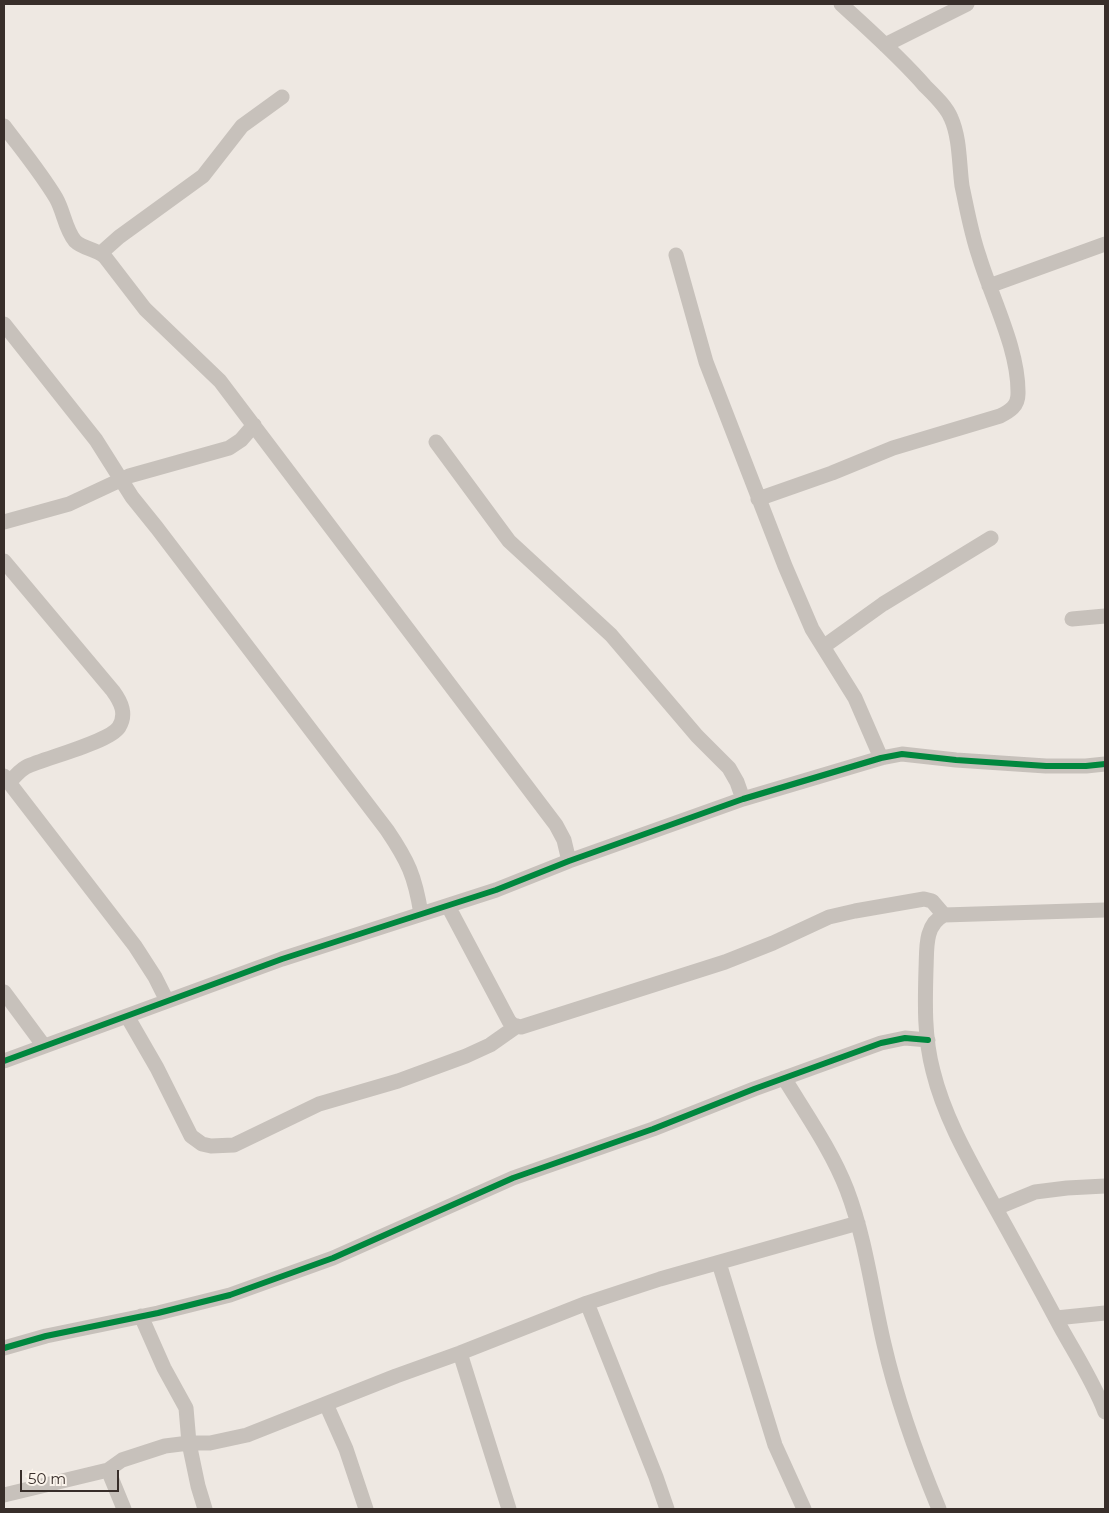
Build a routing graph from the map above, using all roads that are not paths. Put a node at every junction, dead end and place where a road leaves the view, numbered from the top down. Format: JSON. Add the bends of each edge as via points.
{"nodes":[{"id":1,"x":840,"y":4,"type":"edge"},
{"id":2,"x":967,"y":4,"type":"edge"},
{"id":3,"x":885,"y":45,"type":"junction"},
{"id":4,"x":282,"y":97,"type":"dead end"},
{"id":5,"x":4,"y":126,"type":"edge"},
{"id":6,"x":1105,"y":244,"type":"edge"},
{"id":7,"x":101,"y":253,"type":"junction"},
{"id":8,"x":676,"y":255,"type":"dead end"},
{"id":9,"x":989,"y":286,"type":"junction"},
{"id":10,"x":4,"y":324,"type":"edge"},
{"id":11,"x":254,"y":425,"type":"junction"},
{"id":12,"x":436,"y":442,"type":"dead end"},
{"id":13,"x":121,"y":480,"type":"junction"},
{"id":14,"x":758,"y":499,"type":"junction"},
{"id":15,"x":4,"y":522,"type":"edge"},
{"id":16,"x":991,"y":538,"type":"dead end"},
{"id":17,"x":4,"y":561,"type":"edge"},
{"id":18,"x":1105,"y":616,"type":"edge"},
{"id":19,"x":1072,"y":619,"type":"dead end"},
{"id":20,"x":823,"y":647,"type":"junction"},
{"id":21,"x":881,"y":758,"type":"junction"},
{"id":22,"x":1105,"y":764,"type":"edge"},
{"id":23,"x":7,"y":780,"type":"edge"},
{"id":24,"x":743,"y":799,"type":"junction"},
{"id":25,"x":569,"y":861,"type":"junction"},
{"id":26,"x":448,"y":906,"type":"junction"},
{"id":27,"x":1105,"y":910,"type":"edge"},
{"id":28,"x":421,"y":914,"type":"junction"},
{"id":29,"x":944,"y":915,"type":"junction"},
{"id":30,"x":4,"y":992,"type":"edge"},
{"id":31,"x":167,"y":1001,"type":"junction"},
{"id":32,"x":127,"y":1016,"type":"junction"},
{"id":33,"x":517,"y":1026,"type":"junction"},
{"id":34,"x":928,"y":1040,"type":"junction"},
{"id":35,"x":44,"y":1046,"type":"junction"},
{"id":36,"x":4,"y":1060,"type":"edge"},
{"id":37,"x":784,"y":1078,"type":"junction"},
{"id":38,"x":1105,"y":1186,"type":"edge"},
{"id":39,"x":996,"y":1208,"type":"junction"},
{"id":40,"x":858,"y":1223,"type":"junction"},
{"id":41,"x":719,"y":1263,"type":"junction"},
{"id":42,"x":587,"y":1303,"type":"junction"},
{"id":43,"x":1105,"y":1313,"type":"edge"},
{"id":44,"x":141,"y":1316,"type":"junction"},
{"id":45,"x":1056,"y":1318,"type":"junction"},
{"id":46,"x":4,"y":1348,"type":"edge"},
{"id":47,"x":460,"y":1353,"type":"junction"},
{"id":48,"x":326,"y":1404,"type":"junction"},
{"id":49,"x":1105,"y":1412,"type":"edge"},
{"id":50,"x":189,"y":1443,"type":"junction"},
{"id":51,"x":108,"y":1470,"type":"junction"},
{"id":52,"x":4,"y":1495,"type":"edge"},
{"id":53,"x":124,"y":1509,"type":"edge"},
{"id":54,"x":205,"y":1509,"type":"edge"},
{"id":55,"x":366,"y":1509,"type":"edge"},
{"id":56,"x":509,"y":1509,"type":"edge"},
{"id":57,"x":667,"y":1509,"type":"edge"},
{"id":58,"x":804,"y":1509,"type":"edge"},
{"id":59,"x":939,"y":1509,"type":"edge"}],
"edges":[{"from":1,"to":3,"type":"street"},
{"from":2,"to":3,"type":"street"},
{"from":3,"to":9,"type":"street","via":[[906,64],[951,118],[956,133],[964,198]]},
{"from":4,"to":7,"type":"street","via":[[242,126],[203,176],[118,237]]},
{"from":5,"to":7,"type":"street","via":[[49,187],[74,239],[82,246]]},
{"from":6,"to":9,"type":"street"},
{"from":7,"to":11,"type":"street","via":[[145,309],[220,381]]},
{"from":8,"to":14,"type":"street","via":[[706,362]]},
{"from":9,"to":14,"type":"street","via":[[1017,370],[1018,397],[1012,409],[1000,416],[893,448]]},
{"from":10,"to":13,"type":"street","via":[[96,440]]},
{"from":11,"to":13,"type":"street","via":[[229,448]]},
{"from":11,"to":25,"type":"street","via":[[556,825]]},
{"from":12,"to":24,"type":"street","via":[[509,541],[611,635],[697,736],[729,768]]},
{"from":13,"to":15,"type":"street","via":[[69,504]]},
{"from":13,"to":28,"type":"street","via":[[387,830],[406,858]]},
{"from":14,"to":20,"type":"street","via":[[804,611]]},
{"from":16,"to":20,"type":"street","via":[[883,604]]},
{"from":17,"to":23,"type":"street","via":[[113,691],[123,713],[115,732],[24,768]]},
{"from":18,"to":19,"type":"street"},
{"from":20,"to":21,"type":"street","via":[[855,698]]},
{"from":21,"to":22,"type":"street","via":[[902,754],[1046,766]]},
{"from":21,"to":24,"type":"street"},
{"from":23,"to":31,"type":"street","via":[[145,960]]},
{"from":24,"to":25,"type":"street"},
{"from":25,"to":26,"type":"street"},
{"from":26,"to":28,"type":"street"},
{"from":26,"to":33,"type":"street","via":[[509,1021]]},
{"from":27,"to":29,"type":"street"},
{"from":28,"to":31,"type":"street"},
{"from":29,"to":33,"type":"street","via":[[932,901],[924,899],[843,913],[698,971],[530,1025]]},
{"from":29,"to":34,"type":"street","via":[[933,922],[928,942],[925,1004]]},
{"from":30,"to":35,"type":"street"},
{"from":31,"to":32,"type":"street"},
{"from":32,"to":33,"type":"street","via":[[191,1136],[211,1146],[234,1145],[319,1104],[398,1081],[466,1056],[490,1045]]},
{"from":32,"to":35,"type":"street"},
{"from":34,"to":37,"type":"street","via":[[905,1038],[881,1043]]},
{"from":34,"to":39,"type":"street","via":[[933,1071],[946,1110]]},
{"from":35,"to":36,"type":"street"},
{"from":37,"to":40,"type":"street","via":[[842,1176]]},
{"from":37,"to":44,"type":"street","via":[[653,1130],[513,1178],[364,1244],[268,1282],[202,1303]]},
{"from":38,"to":39,"type":"street","via":[[1035,1192]]},
{"from":39,"to":45,"type":"street"},
{"from":40,"to":41,"type":"street"},
{"from":40,"to":59,"type":"street","via":[[891,1371]]},
{"from":41,"to":42,"type":"street"},
{"from":41,"to":58,"type":"street","via":[[776,1445]]},
{"from":42,"to":47,"type":"street"},
{"from":42,"to":57,"type":"street"},
{"from":43,"to":45,"type":"street"},
{"from":44,"to":46,"type":"street"},
{"from":44,"to":50,"type":"street","via":[[186,1408]]},
{"from":45,"to":49,"type":"street"},
{"from":47,"to":48,"type":"street"},
{"from":47,"to":56,"type":"street"},
{"from":48,"to":50,"type":"street","via":[[247,1435],[210,1443]]},
{"from":48,"to":55,"type":"street"},
{"from":50,"to":51,"type":"street","via":[[145,1452],[122,1460]]},
{"from":50,"to":54,"type":"street"},
{"from":51,"to":52,"type":"street"},
{"from":51,"to":53,"type":"street"}]}
